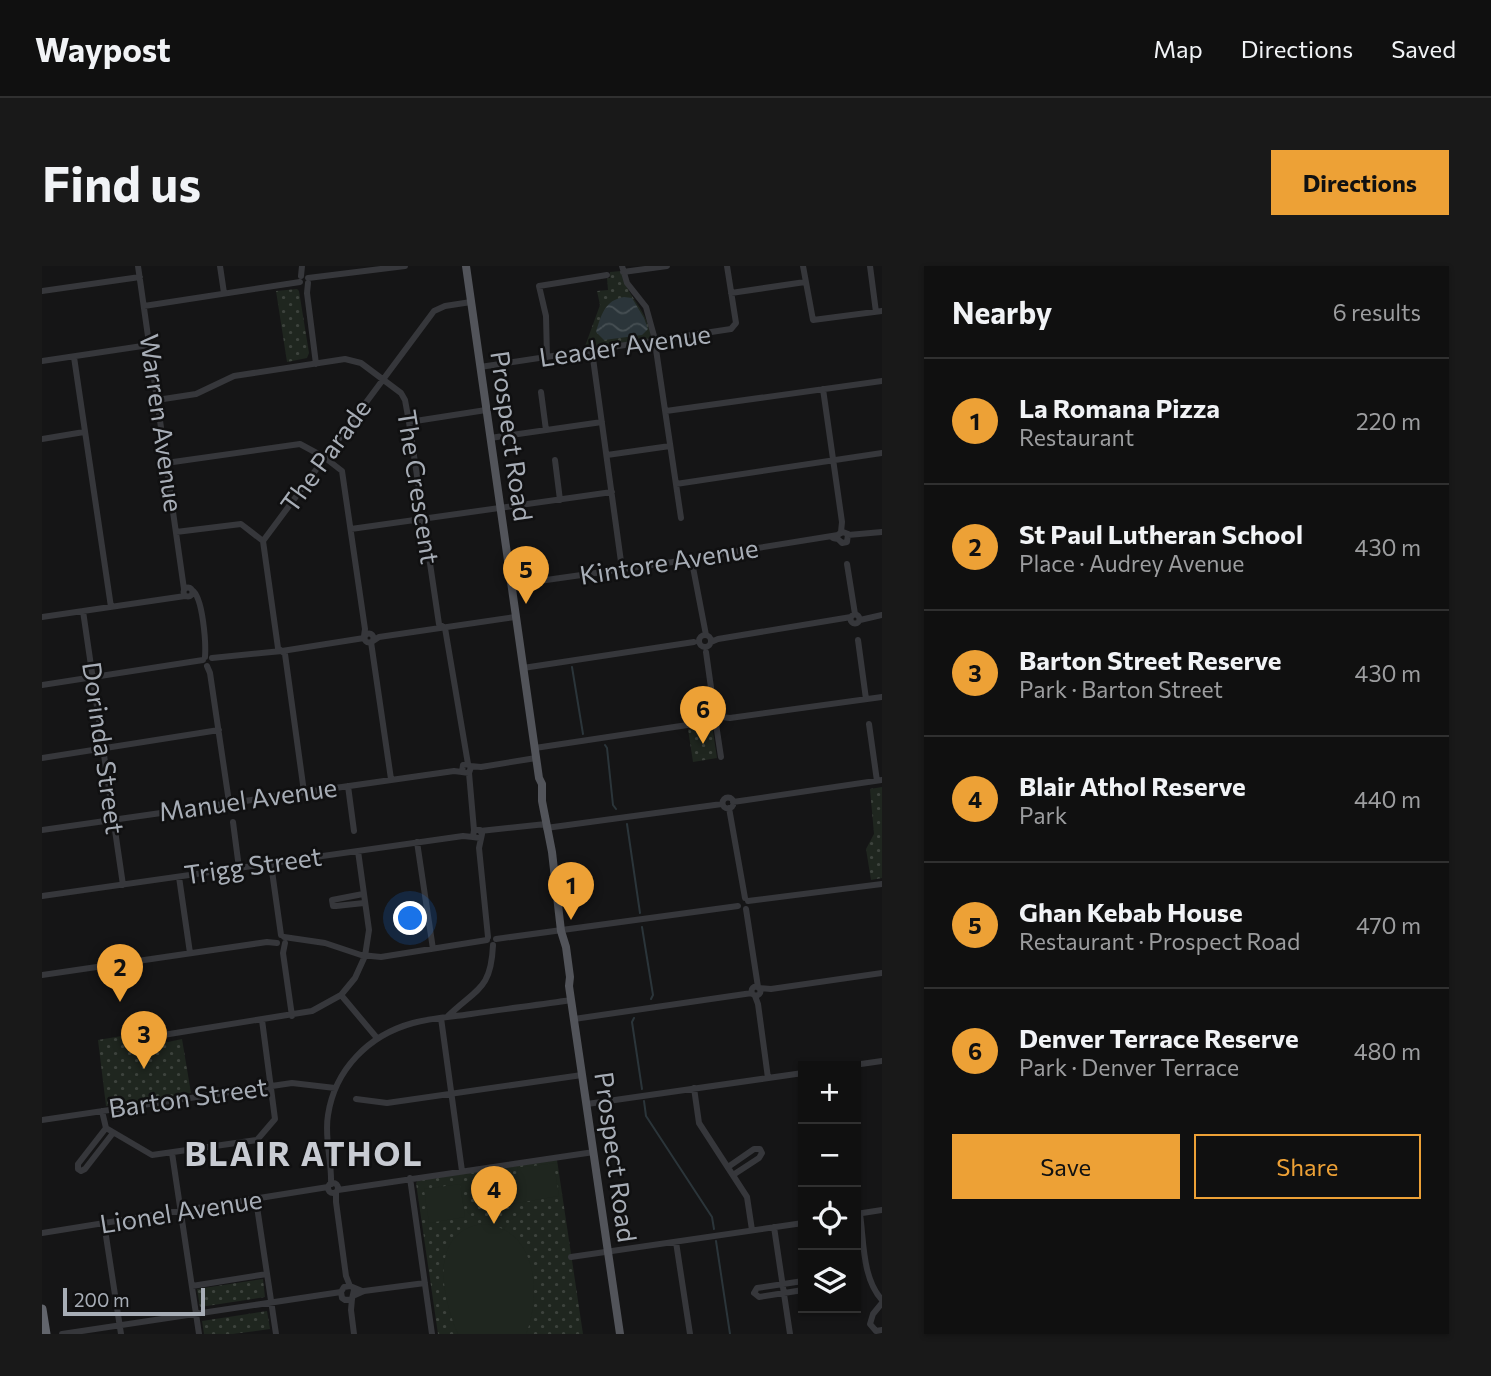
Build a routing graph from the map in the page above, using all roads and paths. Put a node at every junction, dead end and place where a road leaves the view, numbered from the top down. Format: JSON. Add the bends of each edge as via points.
{"nodes":[{"id":1,"x":138,"y":266,"type":"edge"},
{"id":2,"x":220,"y":266,"type":"edge"},
{"id":3,"x":405,"y":266,"type":"edge"},
{"id":4,"x":466,"y":266,"type":"edge"},
{"id":5,"x":667,"y":266,"type":"edge"},
{"id":6,"x":727,"y":266,"type":"edge"},
{"id":7,"x":803,"y":266,"type":"edge"},
{"id":8,"x":870,"y":266,"type":"edge"},
{"id":9,"x":302,"y":267,"type":"edge"},
{"id":10,"x":385,"y":267,"type":"edge"},
{"id":11,"x":623,"y":269,"type":"edge"},
{"id":12,"x":139,"y":277,"type":"junction"},
{"id":13,"x":603,"y":278,"type":"dead end"},
{"id":14,"x":304,"y":280,"type":"junction"},
{"id":15,"x":805,"y":282,"type":"junction"},
{"id":16,"x":42,"y":291,"type":"edge"},
{"id":17,"x":224,"y":293,"type":"junction"},
{"id":18,"x":731,"y":293,"type":"junction"},
{"id":19,"x":471,"y":302,"type":"junction"},
{"id":20,"x":144,"y":306,"type":"junction"},
{"id":21,"x":879,"y":311,"type":"edge"},
{"id":22,"x":655,"y":341,"type":"junction"},
{"id":23,"x":149,"y":345,"type":"junction"},
{"id":24,"x":592,"y":351,"type":"junction"},
{"id":25,"x":74,"y":357,"type":"junction"},
{"id":26,"x":547,"y":357,"type":"junction"},
{"id":27,"x":42,"y":362,"type":"edge"},
{"id":28,"x":316,"y":364,"type":"junction"},
{"id":29,"x":480,"y":367,"type":"junction"},
{"id":30,"x":383,"y":379,"type":"junction"},
{"id":31,"x":882,"y":381,"type":"edge"},
{"id":32,"x":823,"y":389,"type":"junction"},
{"id":33,"x":541,"y":392,"type":"dead end"},
{"id":34,"x":157,"y":400,"type":"junction"},
{"id":35,"x":486,"y":410,"type":"junction"},
{"id":36,"x":666,"y":411,"type":"junction"},
{"id":37,"x":409,"y":422,"type":"junction"},
{"id":38,"x":602,"y":422,"type":"junction"},
{"id":39,"x":546,"y":430,"type":"junction"},
{"id":40,"x":84,"y":432,"type":"junction"},
{"id":41,"x":42,"y":439,"type":"edge"},
{"id":42,"x":490,"y":439,"type":"junction"},
{"id":43,"x":670,"y":446,"type":"junction"},
{"id":44,"x":882,"y":453,"type":"edge"},
{"id":45,"x":607,"y":456,"type":"junction"},
{"id":46,"x":324,"y":457,"type":"junction"},
{"id":47,"x":555,"y":460,"type":"dead end"},
{"id":48,"x":832,"y":461,"type":"junction"},
{"id":49,"x":166,"y":463,"type":"junction"},
{"id":50,"x":676,"y":484,"type":"junction"},
{"id":51,"x":612,"y":492,"type":"junction"},
{"id":52,"x":561,"y":500,"type":"junction"},
{"id":53,"x":500,"y":509,"type":"junction"},
{"id":54,"x":681,"y":518,"type":"dead end"},
{"id":55,"x":424,"y":519,"type":"junction"},
{"id":56,"x":351,"y":529,"type":"junction"},
{"id":57,"x":176,"y":532,"type":"junction"},
{"id":58,"x":882,"y":532,"type":"edge"},
{"id":59,"x":844,"y":535,"type":"junction"},
{"id":60,"x":263,"y":541,"type":"junction"},
{"id":61,"x":692,"y":562,"type":"junction"},
{"id":62,"x":847,"y":564,"type":"dead end"},
{"id":63,"x":622,"y":569,"type":"junction"},
{"id":64,"x":511,"y":586,"type":"junction"},
{"id":65,"x":187,"y":591,"type":"junction"},
{"id":66,"x":111,"y":607,"type":"junction"},
{"id":67,"x":83,"y":611,"type":"junction"},
{"id":68,"x":882,"y":615,"type":"edge"},
{"id":69,"x":42,"y":617,"type":"edge"},
{"id":70,"x":516,"y":617,"type":"junction"},
{"id":71,"x":855,"y":618,"type":"junction"},
{"id":72,"x":445,"y":628,"type":"junction"},
{"id":73,"x":369,"y":637,"type":"junction"},
{"id":74,"x":858,"y":640,"type":"dead end"},
{"id":75,"x":704,"y":641,"type":"junction"},
{"id":76,"x":282,"y":651,"type":"junction"},
{"id":77,"x":208,"y":663,"type":"junction"},
{"id":78,"x":523,"y":667,"type":"junction"},
{"id":79,"x":93,"y":678,"type":"junction"},
{"id":80,"x":42,"y":685,"type":"edge"},
{"id":81,"x":882,"y":696,"type":"edge"},
{"id":82,"x":866,"y":699,"type":"junction"},
{"id":83,"x":718,"y":719,"type":"junction"},
{"id":84,"x":869,"y":724,"type":"dead end"},
{"id":85,"x":219,"y":730,"type":"junction"},
{"id":86,"x":535,"y":748,"type":"junction"},
{"id":87,"x":103,"y":749,"type":"junction"},
{"id":88,"x":721,"y":757,"type":"dead end"},
{"id":89,"x":42,"y":758,"type":"edge"},
{"id":90,"x":536,"y":758,"type":"junction"},
{"id":91,"x":466,"y":767,"type":"junction"},
{"id":92,"x":391,"y":779,"type":"junction"},
{"id":93,"x":879,"y":780,"type":"edge"},
{"id":94,"x":348,"y":786,"type":"junction"},
{"id":95,"x":304,"y":792,"type":"junction"},
{"id":96,"x":229,"y":802,"type":"junction"},
{"id":97,"x":728,"y":805,"type":"junction"},
{"id":98,"x":114,"y":820,"type":"junction"},
{"id":99,"x":233,"y":822,"type":"dead end"},
{"id":100,"x":546,"y":826,"type":"junction"},
{"id":101,"x":42,"y":830,"type":"edge"},
{"id":102,"x":354,"y":831,"type":"dead end"},
{"id":103,"x":477,"y":834,"type":"junction"},
{"id":104,"x":417,"y":842,"type":"junction"},
{"id":105,"x":358,"y":850,"type":"junction"},
{"id":106,"x":271,"y":864,"type":"junction"},
{"id":107,"x":239,"y":868,"type":"junction"},
{"id":108,"x":179,"y":877,"type":"junction"},
{"id":109,"x":882,"y":884,"type":"edge"},
{"id":110,"x":123,"y":885,"type":"junction"},
{"id":111,"x":363,"y":894,"type":"junction"},
{"id":112,"x":42,"y":897,"type":"edge"},
{"id":113,"x":365,"y":903,"type":"junction"},
{"id":114,"x":743,"y":904,"type":"junction"},
{"id":115,"x":562,"y":935,"type":"junction"},
{"id":116,"x":281,"y":940,"type":"junction"},
{"id":117,"x":490,"y":941,"type":"junction"},
{"id":118,"x":433,"y":949,"type":"junction"},
{"id":119,"x":190,"y":953,"type":"junction"},
{"id":120,"x":365,"y":956,"type":"junction"},
{"id":121,"x":882,"y":973,"type":"edge"},
{"id":122,"x":42,"y":975,"type":"edge"},
{"id":123,"x":756,"y":991,"type":"junction"},
{"id":124,"x":341,"y":995,"type":"junction"},
{"id":125,"x":571,"y":1000,"type":"junction"},
{"id":126,"x":292,"y":1016,"type":"junction"},
{"id":127,"x":444,"y":1018,"type":"junction"},
{"id":128,"x":574,"y":1019,"type":"junction"},
{"id":129,"x":262,"y":1020,"type":"junction"},
{"id":130,"x":158,"y":1035,"type":"dead end"},
{"id":131,"x":377,"y":1038,"type":"junction"},
{"id":132,"x":882,"y":1061,"type":"edge"},
{"id":133,"x":861,"y":1064,"type":"edge"},
{"id":134,"x":798,"y":1074,"type":"edge"},
{"id":135,"x":582,"y":1075,"type":"junction"},
{"id":136,"x":768,"y":1078,"type":"junction"},
{"id":137,"x":271,"y":1086,"type":"junction"},
{"id":138,"x":335,"y":1088,"type":"junction"},
{"id":139,"x":694,"y":1088,"type":"junction"},
{"id":140,"x":452,"y":1094,"type":"junction"},
{"id":141,"x":356,"y":1099,"type":"dead end"},
{"id":142,"x":587,"y":1104,"type":"junction"},
{"id":143,"x":102,"y":1111,"type":"junction"},
{"id":144,"x":42,"y":1120,"type":"edge"},
{"id":145,"x":110,"y":1131,"type":"junction"},
{"id":146,"x":593,"y":1152,"type":"junction"},
{"id":147,"x":172,"y":1153,"type":"junction"},
{"id":148,"x":728,"y":1167,"type":"junction"},
{"id":149,"x":463,"y":1171,"type":"junction"},
{"id":150,"x":733,"y":1175,"type":"junction"},
{"id":151,"x":410,"y":1178,"type":"junction"},
{"id":152,"x":333,"y":1187,"type":"junction"},
{"id":153,"x":256,"y":1200,"type":"junction"},
{"id":154,"x":882,"y":1210,"type":"edge"},
{"id":155,"x":181,"y":1211,"type":"junction"},
{"id":156,"x":861,"y":1214,"type":"edge"},
{"id":157,"x":104,"y":1223,"type":"junction"},
{"id":158,"x":798,"y":1224,"type":"edge"},
{"id":159,"x":774,"y":1227,"type":"junction"},
{"id":160,"x":752,"y":1230,"type":"junction"},
{"id":161,"x":861,"y":1232,"type":"edge"},
{"id":162,"x":42,"y":1233,"type":"edge"},
{"id":163,"x":676,"y":1242,"type":"junction"},
{"id":164,"x":608,"y":1252,"type":"junction"},
{"id":165,"x":571,"y":1257,"type":"dead end"},
{"id":166,"x":267,"y":1274,"type":"junction"},
{"id":167,"x":798,"y":1282,"type":"edge"},
{"id":168,"x":425,"y":1283,"type":"junction"},
{"id":169,"x":782,"y":1284,"type":"junction"},
{"id":170,"x":192,"y":1286,"type":"junction"},
{"id":171,"x":798,"y":1291,"type":"edge"},
{"id":172,"x":348,"y":1293,"type":"junction"},
{"id":173,"x":784,"y":1293,"type":"junction"},
{"id":174,"x":882,"y":1301,"type":"edge"},
{"id":175,"x":271,"y":1304,"type":"junction"},
{"id":176,"x":42,"y":1309,"type":"edge"},
{"id":177,"x":196,"y":1314,"type":"junction"},
{"id":178,"x":120,"y":1326,"type":"junction"},
{"id":179,"x":882,"y":1330,"type":"edge"},
{"id":180,"x":276,"y":1333,"type":"edge"},
{"id":181,"x":46,"y":1334,"type":"edge"},
{"id":182,"x":62,"y":1334,"type":"edge"},
{"id":183,"x":121,"y":1334,"type":"edge"},
{"id":184,"x":199,"y":1334,"type":"edge"},
{"id":185,"x":266,"y":1334,"type":"edge"},
{"id":186,"x":354,"y":1334,"type":"edge"},
{"id":187,"x":432,"y":1334,"type":"edge"},
{"id":188,"x":620,"y":1334,"type":"edge"},
{"id":189,"x":690,"y":1334,"type":"edge"},
{"id":190,"x":790,"y":1334,"type":"edge"}],
"edges":[{"from":1,"to":12,"type":"street","name":"Warren Avenue"},
{"from":2,"to":17,"type":"street"},
{"from":3,"to":10,"type":"street"},
{"from":4,"to":19,"type":"main road","name":"Prospect Road"},
{"from":5,"to":11,"type":"street"},
{"from":6,"to":18,"type":"street","name":"Leader Avenue"},
{"from":7,"to":15,"type":"street"},
{"from":8,"to":21,"type":"street"},
{"from":9,"to":14,"type":"street"},
{"from":10,"to":14,"type":"street"},
{"from":11,"to":22,"type":"street","via":[[627,283],[646,307]]},
{"from":12,"to":16,"type":"street"},
{"from":12,"to":20,"type":"street","name":"Warren Avenue"},
{"from":13,"to":26,"type":"street","via":[[539,286]]},
{"from":14,"to":17,"type":"street"},
{"from":14,"to":28,"type":"street"},
{"from":15,"to":18,"type":"street","name":"Leader Avenue"},
{"from":15,"to":21,"type":"street","via":[[811,317],[816,321]]},
{"from":17,"to":20,"type":"street"},
{"from":18,"to":22,"type":"street","name":"Leader Avenue","via":[[734,328]]},
{"from":19,"to":29,"type":"main road","name":"Prospect Road"},
{"from":19,"to":30,"type":"street","name":"The Parade","via":[[434,311]]},
{"from":20,"to":23,"type":"street","name":"Warren Avenue"},
{"from":22,"to":24,"type":"street","name":"Leader Avenue"},
{"from":22,"to":36,"type":"street"},
{"from":23,"to":25,"type":"street"},
{"from":23,"to":34,"type":"street","name":"Warren Avenue"},
{"from":24,"to":26,"type":"street","name":"Leader Avenue"},
{"from":24,"to":38,"type":"street"},
{"from":25,"to":27,"type":"street"},
{"from":25,"to":40,"type":"street"},
{"from":26,"to":29,"type":"street","name":"Leader Avenue"},
{"from":28,"to":30,"type":"street","name":"The Crescent","via":[[354,359]]},
{"from":28,"to":34,"type":"street","name":"The Crescent","via":[[234,376],[195,394]]},
{"from":29,"to":35,"type":"main road","name":"Prospect Road"},
{"from":30,"to":37,"type":"street","name":"The Crescent","via":[[401,393]]},
{"from":30,"to":46,"type":"street","name":"The Parade"},
{"from":31,"to":32,"type":"street"},
{"from":32,"to":36,"type":"street"},
{"from":32,"to":48,"type":"street"},
{"from":33,"to":39,"type":"street"},
{"from":34,"to":49,"type":"street","name":"Warren Avenue"},
{"from":35,"to":37,"type":"street"},
{"from":35,"to":42,"type":"main road","name":"Prospect Road"},
{"from":36,"to":43,"type":"street"},
{"from":37,"to":55,"type":"street","name":"The Crescent"},
{"from":38,"to":39,"type":"street"},
{"from":38,"to":45,"type":"street"},
{"from":39,"to":42,"type":"street"},
{"from":40,"to":41,"type":"street"},
{"from":40,"to":66,"type":"street"},
{"from":42,"to":53,"type":"main road","name":"Prospect Road"},
{"from":43,"to":45,"type":"street"},
{"from":43,"to":50,"type":"street"},
{"from":44,"to":48,"type":"street"},
{"from":45,"to":51,"type":"street"},
{"from":46,"to":49,"type":"street","via":[[300,444]]},
{"from":46,"to":56,"type":"street","via":[[342,471]]},
{"from":46,"to":60,"type":"street","name":"The Parade"},
{"from":47,"to":52,"type":"street"},
{"from":48,"to":50,"type":"street"},
{"from":48,"to":59,"type":"street"},
{"from":49,"to":57,"type":"street","name":"Warren Avenue"},
{"from":50,"to":54,"type":"street"},
{"from":51,"to":52,"type":"street"},
{"from":51,"to":63,"type":"street"},
{"from":52,"to":53,"type":"street"},
{"from":53,"to":55,"type":"street"},
{"from":53,"to":64,"type":"main road","name":"Prospect Road"},
{"from":55,"to":56,"type":"street"},
{"from":55,"to":72,"type":"street","name":"The Crescent","via":[[439,624]]},
{"from":56,"to":73,"type":"street"},
{"from":57,"to":60,"type":"street","via":[[241,524]]},
{"from":57,"to":65,"type":"street","name":"Warren Avenue"},
{"from":58,"to":59,"type":"street","name":"Kintore Avenue"},
{"from":59,"to":61,"type":"street","name":"Kintore Avenue"},
{"from":60,"to":76,"type":"street"},
{"from":61,"to":63,"type":"street","name":"Kintore Avenue"},
{"from":61,"to":75,"type":"street"},
{"from":62,"to":71,"type":"street"},
{"from":63,"to":64,"type":"street","name":"Kintore Avenue"},
{"from":64,"to":70,"type":"main road","name":"Prospect Road"},
{"from":65,"to":66,"type":"street","via":[[176,597]]},
{"from":65,"to":77,"type":"street","via":[[199,600]]},
{"from":66,"to":67,"type":"street"},
{"from":67,"to":69,"type":"street"},
{"from":67,"to":79,"type":"street","name":"Dorinda Street"},
{"from":68,"to":71,"type":"street"},
{"from":70,"to":72,"type":"street"},
{"from":70,"to":78,"type":"main road","name":"Prospect Road"},
{"from":71,"to":75,"type":"street"},
{"from":72,"to":73,"type":"street"},
{"from":72,"to":91,"type":"street","name":"The Crescent"},
{"from":73,"to":76,"type":"street"},
{"from":73,"to":92,"type":"street"},
{"from":74,"to":82,"type":"street"},
{"from":75,"to":78,"type":"street"},
{"from":75,"to":83,"type":"street"},
{"from":76,"to":77,"type":"street"},
{"from":76,"to":95,"type":"street"},
{"from":77,"to":79,"type":"street"},
{"from":77,"to":85,"type":"street"},
{"from":78,"to":86,"type":"main road","name":"Prospect Road"},
{"from":79,"to":80,"type":"street"},
{"from":79,"to":87,"type":"street","name":"Dorinda Street"},
{"from":81,"to":82,"type":"street"},
{"from":82,"to":83,"type":"street"},
{"from":83,"to":86,"type":"street"},
{"from":83,"to":88,"type":"street"},
{"from":84,"to":93,"type":"street"},
{"from":85,"to":87,"type":"street"},
{"from":85,"to":96,"type":"street"},
{"from":86,"to":90,"type":"main road","name":"Prospect Road"},
{"from":87,"to":89,"type":"street"},
{"from":87,"to":98,"type":"street","name":"Dorinda Street"},
{"from":90,"to":91,"type":"street","name":"Manuel Avenue"},
{"from":90,"to":100,"type":"main road","name":"Prospect Road"},
{"from":91,"to":92,"type":"street","name":"Manuel Avenue"},
{"from":91,"to":103,"type":"street","name":"The Crescent"},
{"from":92,"to":94,"type":"street","name":"Manuel Avenue"},
{"from":93,"to":97,"type":"street","name":"Trigg Street"},
{"from":94,"to":95,"type":"street","name":"Manuel Avenue"},
{"from":94,"to":102,"type":"street"},
{"from":95,"to":96,"type":"street","name":"Manuel Avenue"},
{"from":96,"to":98,"type":"street","name":"Manuel Avenue"},
{"from":97,"to":100,"type":"street","name":"Trigg Street"},
{"from":97,"to":114,"type":"street"},
{"from":98,"to":101,"type":"street","name":"Manuel Avenue"},
{"from":98,"to":110,"type":"street","name":"Dorinda Street"},
{"from":99,"to":107,"type":"street"},
{"from":100,"to":103,"type":"street","name":"Trigg Street"},
{"from":100,"to":115,"type":"main road","name":"Prospect Road"},
{"from":103,"to":104,"type":"street","name":"Trigg Street"},
{"from":103,"to":117,"type":"street","name":"The Crescent"},
{"from":104,"to":105,"type":"street","name":"Trigg Street"},
{"from":104,"to":118,"type":"street"},
{"from":105,"to":106,"type":"street","name":"Trigg Street"},
{"from":105,"to":111,"type":"street"},
{"from":106,"to":107,"type":"street","name":"Trigg Street"},
{"from":106,"to":116,"type":"street"},
{"from":107,"to":108,"type":"street","name":"Trigg Street"},
{"from":108,"to":110,"type":"street","name":"Trigg Street"},
{"from":108,"to":119,"type":"street"},
{"from":109,"to":114,"type":"street"},
{"from":110,"to":112,"type":"street","name":"Trigg Street"},
{"from":111,"to":113,"type":"street"},
{"from":111,"to":113,"type":"street","via":[[336,898],[332,906]]},
{"from":113,"to":120,"type":"street","via":[[369,930]]},
{"from":114,"to":115,"type":"street"},
{"from":114,"to":123,"type":"street"},
{"from":115,"to":117,"type":"street"},
{"from":115,"to":125,"type":"main road","name":"Prospect Road"},
{"from":116,"to":119,"type":"street"},
{"from":116,"to":120,"type":"street","via":[[325,943]]},
{"from":116,"to":126,"type":"street"},
{"from":117,"to":118,"type":"street"},
{"from":117,"to":127,"type":"street","name":"The Crescent","via":[[491,970],[484,984]]},
{"from":118,"to":120,"type":"street"},
{"from":119,"to":122,"type":"street"},
{"from":120,"to":124,"type":"street"},
{"from":121,"to":123,"type":"street"},
{"from":123,"to":128,"type":"street"},
{"from":123,"to":136,"type":"street"},
{"from":124,"to":126,"type":"street"},
{"from":124,"to":131,"type":"street"},
{"from":125,"to":127,"type":"street"},
{"from":125,"to":128,"type":"main road","name":"Prospect Road"},
{"from":126,"to":129,"type":"street"},
{"from":127,"to":131,"type":"street","via":[[415,1023]]},
{"from":127,"to":140,"type":"street"},
{"from":128,"to":135,"type":"main road","name":"Prospect Road"},
{"from":129,"to":130,"type":"street"},
{"from":129,"to":137,"type":"street"},
{"from":131,"to":138,"type":"street","via":[[356,1055]]},
{"from":132,"to":133,"type":"street"},
{"from":134,"to":136,"type":"street"},
{"from":135,"to":140,"type":"street"},
{"from":135,"to":142,"type":"main road","name":"Prospect Road"},
{"from":136,"to":139,"type":"street"},
{"from":137,"to":138,"type":"street","name":"Barton Street","via":[[292,1083]]},
{"from":137,"to":143,"type":"street","name":"Barton Street"},
{"from":137,"to":147,"type":"street","via":[[275,1119],[257,1140]]},
{"from":138,"to":152,"type":"street","via":[[327,1141]]},
{"from":139,"to":142,"type":"street"},
{"from":139,"to":148,"type":"street","via":[[699,1123]]},
{"from":140,"to":141,"type":"street","via":[[387,1103]]},
{"from":140,"to":149,"type":"street"},
{"from":142,"to":146,"type":"main road","name":"Prospect Road"},
{"from":143,"to":144,"type":"street","name":"Barton Street"},
{"from":143,"to":145,"type":"street"},
{"from":145,"to":145,"type":"street","via":[[85,1169],[78,1169],[78,1164]]},
{"from":145,"to":147,"type":"street","via":[[152,1155]]},
{"from":146,"to":149,"type":"street","name":"Lionel Avenue"},
{"from":146,"to":164,"type":"main road","name":"Prospect Road"},
{"from":147,"to":155,"type":"street"},
{"from":148,"to":150,"type":"street"},
{"from":148,"to":150,"type":"street","via":[[760,1149],[759,1158]]},
{"from":149,"to":151,"type":"street","name":"Lionel Avenue"},
{"from":150,"to":160,"type":"street","via":[[747,1198]]},
{"from":151,"to":152,"type":"street","name":"Lionel Avenue"},
{"from":151,"to":168,"type":"street"},
{"from":152,"to":153,"type":"street","name":"Lionel Avenue"},
{"from":152,"to":172,"type":"street"},
{"from":153,"to":155,"type":"street","name":"Lionel Avenue"},
{"from":153,"to":166,"type":"street"},
{"from":154,"to":156,"type":"street"},
{"from":155,"to":157,"type":"street","name":"Lionel Avenue"},
{"from":155,"to":170,"type":"street"},
{"from":157,"to":162,"type":"street","name":"Lionel Avenue"},
{"from":157,"to":178,"type":"street"},
{"from":158,"to":159,"type":"street"},
{"from":159,"to":160,"type":"street"},
{"from":159,"to":169,"type":"street"},
{"from":160,"to":163,"type":"street"},
{"from":161,"to":174,"type":"street","via":[[867,1269]]},
{"from":163,"to":164,"type":"street"},
{"from":163,"to":189,"type":"street"},
{"from":164,"to":165,"type":"street"},
{"from":164,"to":188,"type":"main road","name":"Prospect Road"},
{"from":166,"to":170,"type":"street"},
{"from":166,"to":175,"type":"street"},
{"from":167,"to":169,"type":"street"},
{"from":168,"to":172,"type":"street"},
{"from":168,"to":187,"type":"street"},
{"from":169,"to":173,"type":"street"},
{"from":169,"to":173,"type":"street","via":[[757,1288],[754,1293],[759,1297]]},
{"from":170,"to":177,"type":"street"},
{"from":171,"to":173,"type":"street"},
{"from":172,"to":175,"type":"street"},
{"from":172,"to":186,"type":"street"},
{"from":173,"to":190,"type":"street"},
{"from":174,"to":179,"type":"street","via":[[870,1324],[876,1331]]},
{"from":175,"to":177,"type":"street"},
{"from":175,"to":180,"type":"street"},
{"from":176,"to":181,"type":"highway"},
{"from":177,"to":178,"type":"street"},
{"from":177,"to":184,"type":"street"},
{"from":178,"to":182,"type":"street"},
{"from":178,"to":183,"type":"street"},
{"from":180,"to":185,"type":"street"}]}
